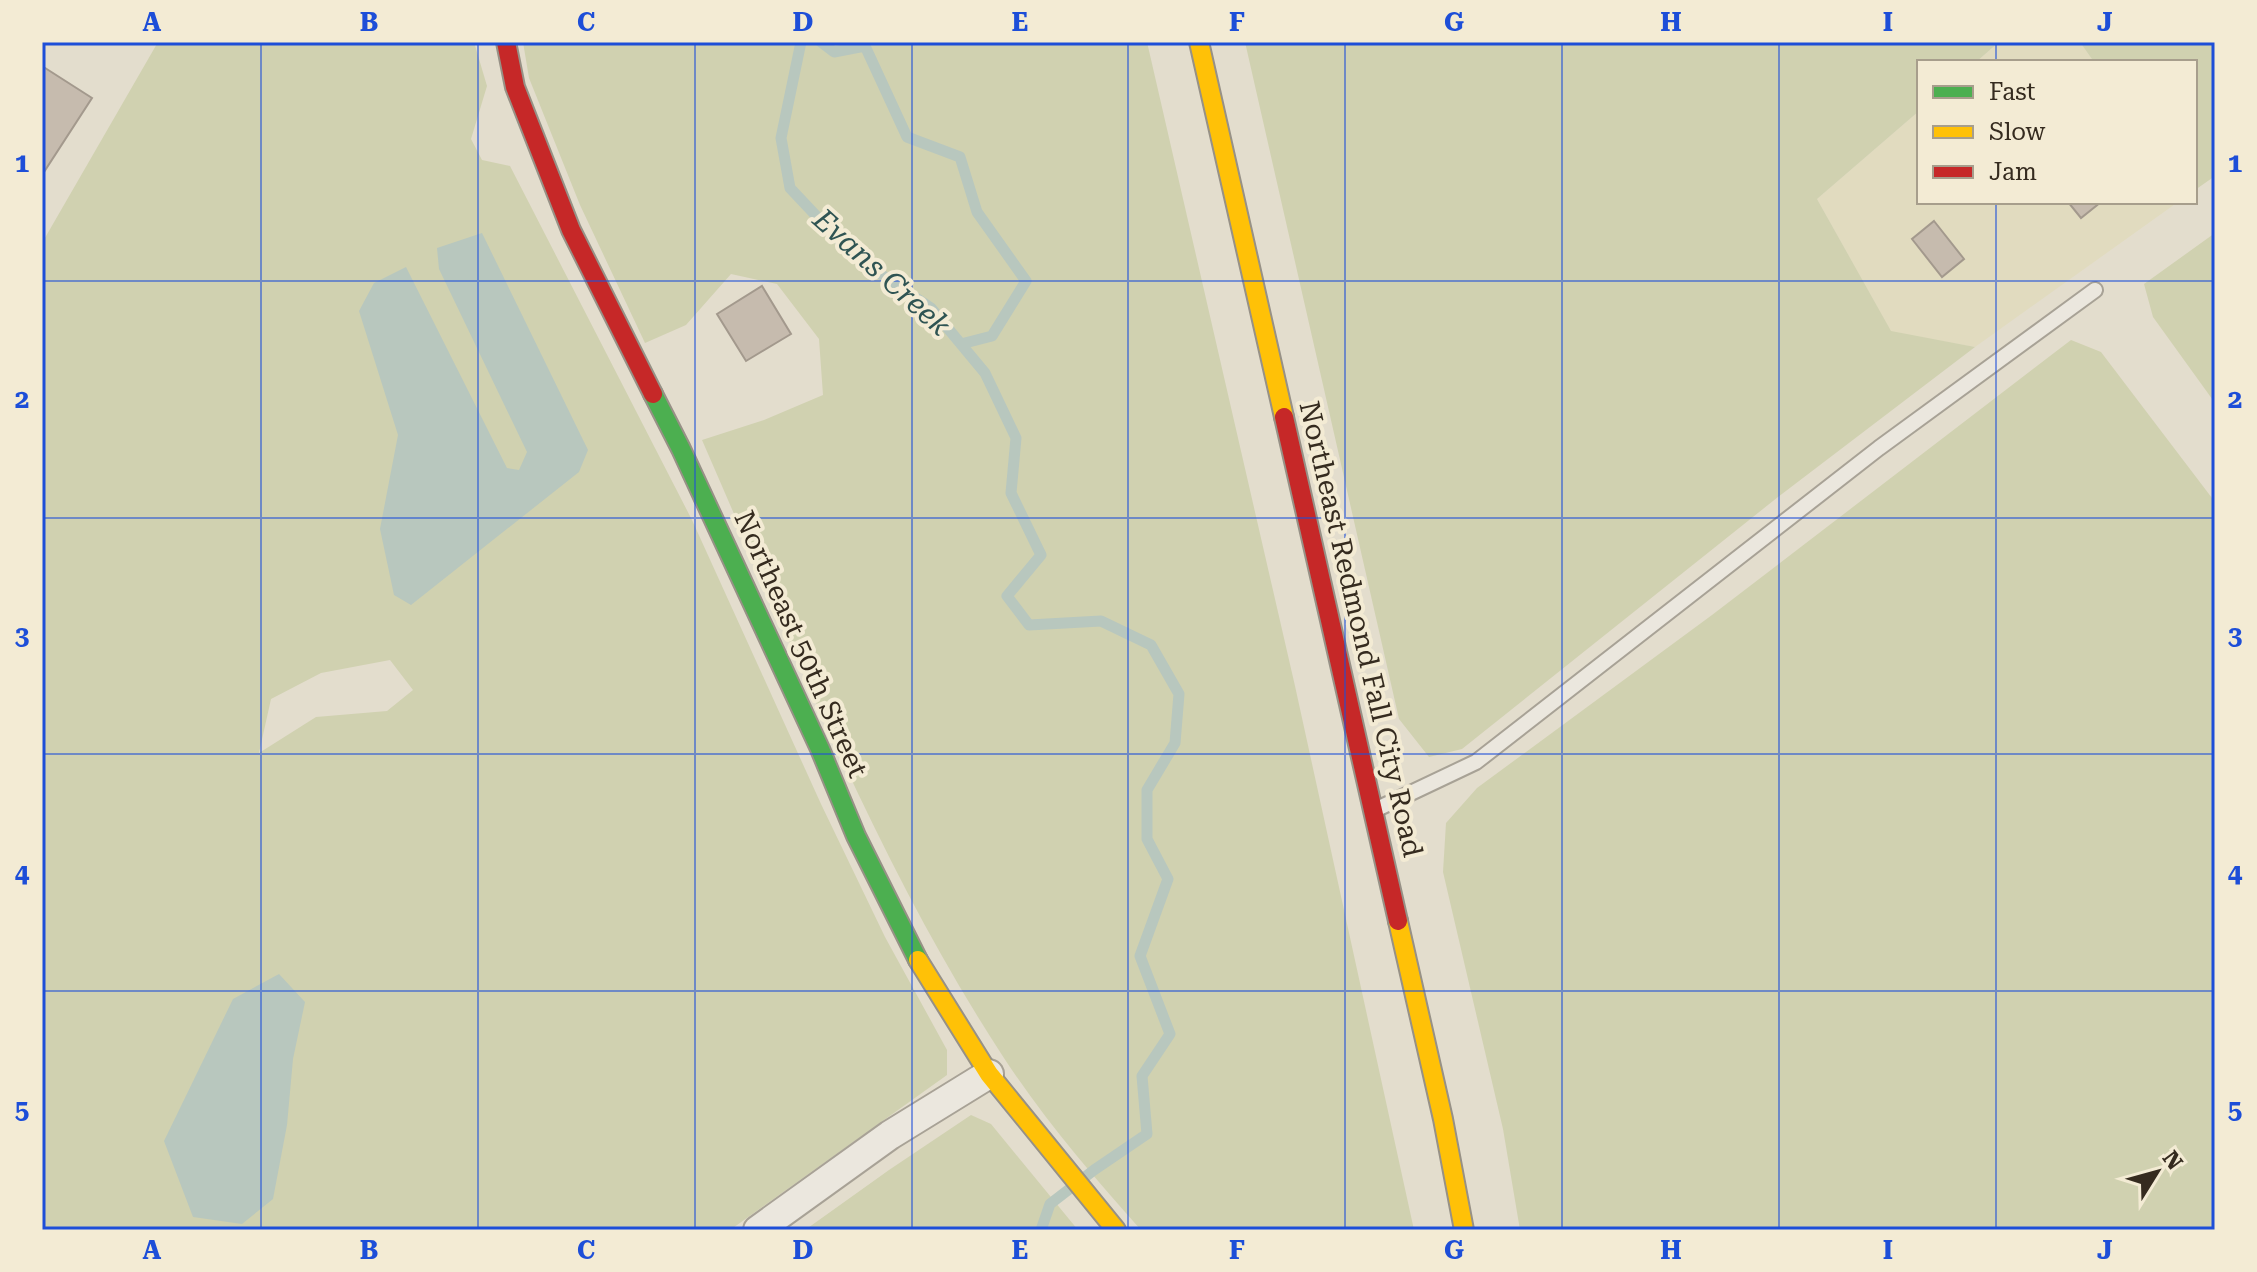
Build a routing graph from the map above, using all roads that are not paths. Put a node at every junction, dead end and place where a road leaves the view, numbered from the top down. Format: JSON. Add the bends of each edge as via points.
{"nodes":[{"id":1,"x":506,"y":42,"type":"edge"},
{"id":2,"x":1199,"y":42,"type":"edge"},
{"id":3,"x":2095,"y":290,"type":"dead end"},
{"id":4,"x":1373,"y":811,"type":"junction"},
{"id":5,"x":989,"y":1074,"type":"junction"},
{"id":6,"x":758,"y":1230,"type":"edge"},
{"id":7,"x":1116,"y":1230,"type":"edge"},
{"id":8,"x":1464,"y":1230,"type":"edge"}],
"edges":[{"from":1,"to":5,"type":"street","name":"Northeast 50th Street","via":[[515,87],[571,230],[681,449],[856,836],[921,965]]},
{"from":2,"to":4,"type":"street","name":"Northeast Redmond Fall City Road"},
{"from":3,"to":4,"type":"lane","via":[[1879,448],[1476,762]]},
{"from":4,"to":8,"type":"street","name":"Northeast Redmond Fall City Road"},
{"from":5,"to":6,"type":"street","via":[[890,1135]]},
{"from":5,"to":7,"type":"street","name":"Northeast 50th Street"}]}
